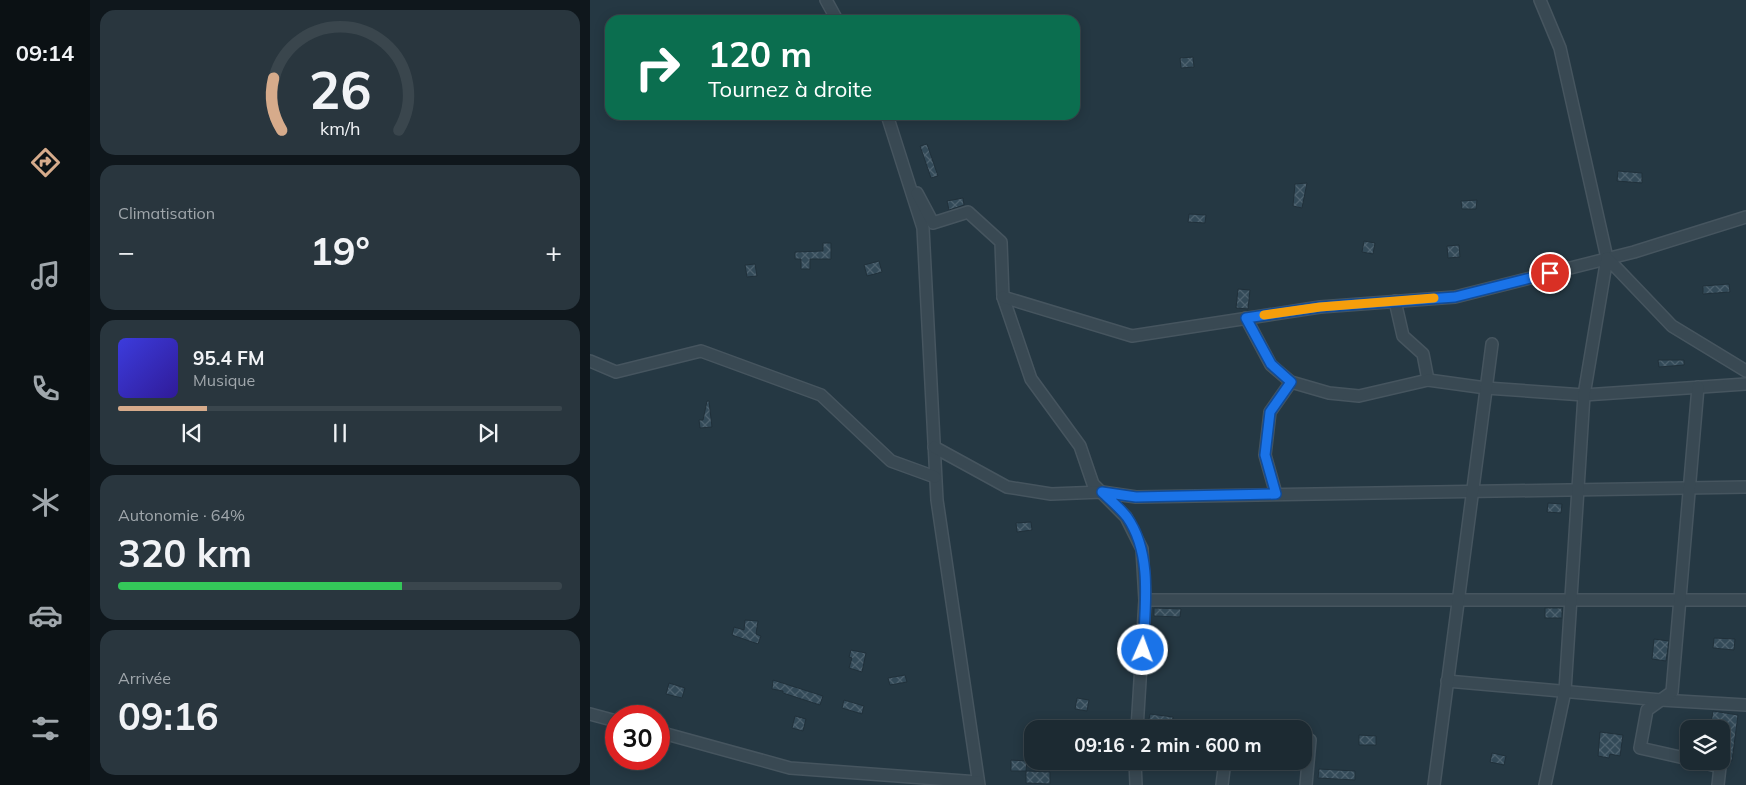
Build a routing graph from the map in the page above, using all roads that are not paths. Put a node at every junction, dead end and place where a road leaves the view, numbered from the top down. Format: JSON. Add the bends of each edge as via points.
{"nodes":[{"id":1,"x":826,"y":0,"type":"edge"},
{"id":2,"x":1540,"y":0,"type":"edge"},
{"id":3,"x":834,"y":15,"type":"edge"},
{"id":4,"x":889,"y":120,"type":"edge"},
{"id":5,"x":903,"y":167,"type":"junction"},
{"id":6,"x":1746,"y":218,"type":"edge"},
{"id":7,"x":1607,"y":258,"type":"junction"},
{"id":8,"x":1003,"y":297,"type":"junction"},
{"id":9,"x":1395,"y":301,"type":"junction"},
{"id":10,"x":1246,"y":318,"type":"junction"},
{"id":11,"x":1492,"y":344,"type":"dead end"},
{"id":12,"x":590,"y":361,"type":"edge"},
{"id":13,"x":1746,"y":371,"type":"edge"},
{"id":14,"x":1428,"y":380,"type":"junction"},
{"id":15,"x":1291,"y":382,"type":"junction"},
{"id":16,"x":1746,"y":384,"type":"edge"},
{"id":17,"x":1698,"y":387,"type":"junction"},
{"id":18,"x":1486,"y":388,"type":"junction"},
{"id":19,"x":1584,"y":395,"type":"junction"},
{"id":20,"x":934,"y":447,"type":"junction"},
{"id":21,"x":935,"y":477,"type":"junction"},
{"id":22,"x":1746,"y":487,"type":"edge"},
{"id":23,"x":1688,"y":488,"type":"junction"},
{"id":24,"x":1577,"y":489,"type":"junction"},
{"id":25,"x":1473,"y":490,"type":"junction"},
{"id":26,"x":1102,"y":492,"type":"junction"},
{"id":27,"x":1276,"y":494,"type":"junction"},
{"id":28,"x":1458,"y":599,"type":"junction"},
{"id":29,"x":1145,"y":600,"type":"junction"},
{"id":30,"x":1570,"y":600,"type":"junction"},
{"id":31,"x":1746,"y":600,"type":"edge"},
{"id":32,"x":1679,"y":601,"type":"junction"},
{"id":33,"x":1447,"y":681,"type":"junction"},
{"id":34,"x":1565,"y":691,"type":"junction"},
{"id":35,"x":1661,"y":700,"type":"junction"},
{"id":36,"x":1746,"y":705,"type":"edge"},
{"id":37,"x":590,"y":714,"type":"edge"},
{"id":38,"x":605,"y":718,"type":"edge"},
{"id":39,"x":1138,"y":720,"type":"edge"},
{"id":40,"x":670,"y":735,"type":"edge"},
{"id":41,"x":1680,"y":757,"type":"edge"},
{"id":42,"x":1135,"y":770,"type":"edge"},
{"id":43,"x":1224,"y":770,"type":"edge"},
{"id":44,"x":1307,"y":770,"type":"edge"},
{"id":45,"x":1720,"y":770,"type":"edge"},
{"id":46,"x":978,"y":784,"type":"edge"},
{"id":47,"x":1136,"y":785,"type":"edge"},
{"id":48,"x":1222,"y":785,"type":"edge"},
{"id":49,"x":1306,"y":785,"type":"edge"},
{"id":50,"x":1434,"y":785,"type":"edge"},
{"id":51,"x":1545,"y":785,"type":"edge"},
{"id":52,"x":1718,"y":785,"type":"edge"}],
"edges":[{"from":1,"to":3,"type":"street"},
{"from":2,"to":7,"type":"street","via":[[1560,48]]},
{"from":4,"to":5,"type":"street"},
{"from":5,"to":8,"type":"street","via":[[934,223],[968,212],[1001,242]]},
{"from":5,"to":20,"type":"street","via":[[923,228]]},
{"from":6,"to":7,"type":"street"},
{"from":7,"to":9,"type":"street","via":[[1455,297]]},
{"from":7,"to":13,"type":"street","via":[[1672,326]]},
{"from":7,"to":19,"type":"street"},
{"from":8,"to":10,"type":"street","via":[[1132,336]]},
{"from":8,"to":26,"type":"street","via":[[1031,379],[1080,446],[1093,484]]},
{"from":9,"to":10,"type":"street","via":[[1320,307]]},
{"from":9,"to":14,"type":"street","via":[[1403,336],[1423,354]]},
{"from":10,"to":15,"type":"street","via":[[1271,364]]},
{"from":11,"to":18,"type":"street"},
{"from":12,"to":21,"type":"street","via":[[616,372],[701,351],[821,395],[891,461]]},
{"from":14,"to":15,"type":"street","via":[[1359,396],[1329,393]]},
{"from":14,"to":18,"type":"street"},
{"from":15,"to":27,"type":"street","via":[[1270,412],[1265,455]]},
{"from":16,"to":17,"type":"street"},
{"from":17,"to":19,"type":"street"},
{"from":17,"to":23,"type":"street"},
{"from":18,"to":19,"type":"street"},
{"from":18,"to":25,"type":"street"},
{"from":19,"to":24,"type":"street"},
{"from":20,"to":21,"type":"street"},
{"from":20,"to":26,"type":"street","via":[[1007,487],[1051,494]]},
{"from":21,"to":46,"type":"street"},
{"from":22,"to":23,"type":"street"},
{"from":23,"to":24,"type":"street"},
{"from":23,"to":32,"type":"street"},
{"from":24,"to":25,"type":"street"},
{"from":24,"to":30,"type":"street"},
{"from":25,"to":27,"type":"street"},
{"from":25,"to":28,"type":"street"},
{"from":26,"to":27,"type":"street","via":[[1136,497]]},
{"from":26,"to":29,"type":"street","via":[[1126,517],[1142,550]]},
{"from":28,"to":29,"type":"street"},
{"from":28,"to":30,"type":"street"},
{"from":28,"to":33,"type":"street"},
{"from":29,"to":39,"type":"street"},
{"from":30,"to":32,"type":"street"},
{"from":30,"to":34,"type":"street"},
{"from":31,"to":32,"type":"street"},
{"from":32,"to":35,"type":"street","via":[[1672,692]]},
{"from":33,"to":34,"type":"street"},
{"from":33,"to":50,"type":"street"},
{"from":34,"to":35,"type":"street"},
{"from":34,"to":51,"type":"street"},
{"from":35,"to":36,"type":"street"},
{"from":35,"to":41,"type":"street","via":[[1648,710],[1640,748]]},
{"from":37,"to":38,"type":"street"},
{"from":40,"to":46,"type":"street","via":[[790,768]]},
{"from":42,"to":47,"type":"street"},
{"from":43,"to":48,"type":"street"},
{"from":44,"to":49,"type":"street"},
{"from":45,"to":52,"type":"street"}]}
